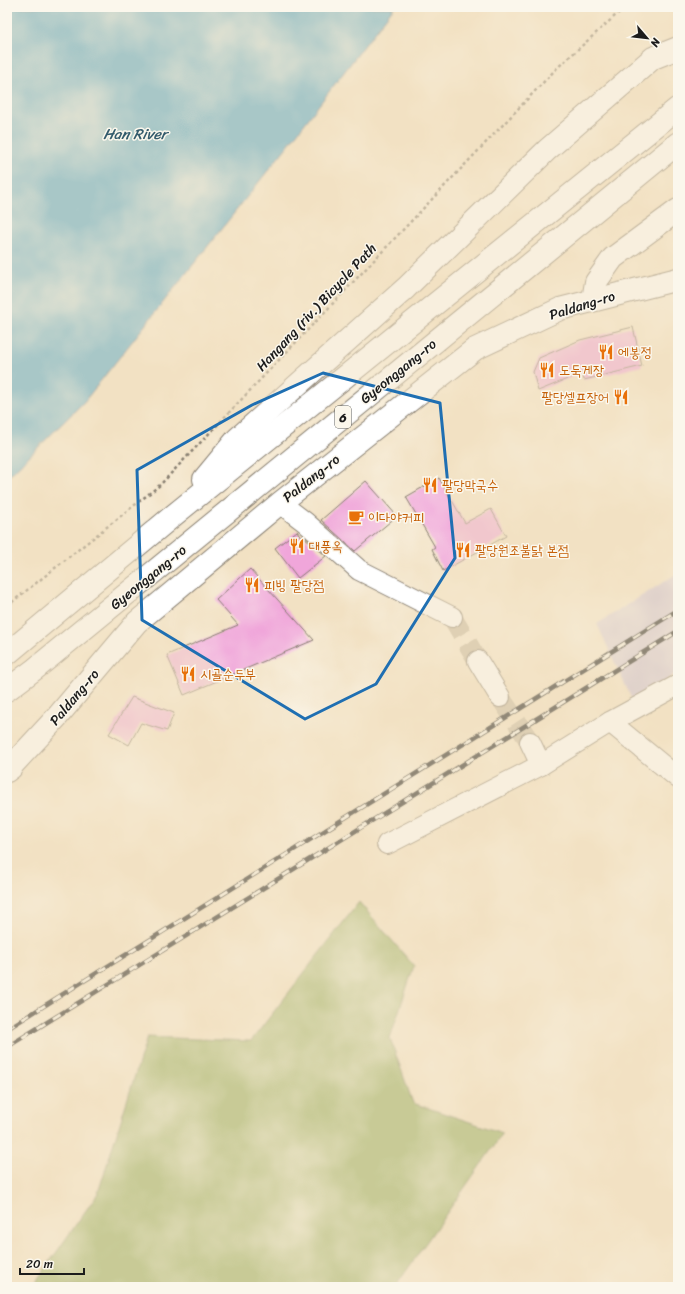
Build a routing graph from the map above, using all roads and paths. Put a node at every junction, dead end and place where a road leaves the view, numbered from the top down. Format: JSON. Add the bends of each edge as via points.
{"nodes":[{"id":1,"x":625,"y":7,"type":"edge"},
{"id":2,"x":678,"y":48,"type":"edge"},
{"id":3,"x":678,"y":108,"type":"edge"},
{"id":4,"x":678,"y":142,"type":"edge"},
{"id":5,"x":678,"y":210,"type":"edge"},
{"id":6,"x":678,"y":279,"type":"edge"},
{"id":7,"x":593,"y":300,"type":"junction"},
{"id":8,"x":280,"y":503,"type":"junction"},
{"id":9,"x":174,"y":515,"type":"junction"},
{"id":10,"x":7,"y":606,"type":"edge"},
{"id":11,"x":452,"y":618,"type":"tunnel mouth"},
{"id":12,"x":7,"y":654,"type":"edge"},
{"id":13,"x":478,"y":660,"type":"tunnel mouth"},
{"id":14,"x":678,"y":685,"type":"edge"},
{"id":15,"x":7,"y":690,"type":"edge"},
{"id":16,"x":500,"y":697,"type":"tunnel mouth"},
{"id":17,"x":610,"y":722,"type":"junction"},
{"id":18,"x":530,"y":742,"type":"tunnel mouth"},
{"id":19,"x":541,"y":765,"type":"junction"},
{"id":20,"x":8,"y":769,"type":"edge"},
{"id":21,"x":678,"y":778,"type":"edge"},
{"id":22,"x":388,"y":844,"type":"dead end"}],
"edges":[{"from":1,"to":10,"type":"path","name":"Hangang (riv.) Bicycle Path","via":[[556,69],[160,485]]},
{"from":2,"to":9,"type":"main road","via":[[653,58],[547,150],[406,288],[237,439]]},
{"from":3,"to":9,"type":"main road","name":"Gyeonggang-ro","number":"6"},
{"from":4,"to":15,"type":"main road","name":"Gyeonggang-ro","number":"6"},
{"from":5,"to":7,"type":"main road","via":[[614,258],[596,282]]},
{"from":6,"to":7,"type":"main road","name":"Paldang-ro"},
{"from":7,"to":8,"type":"main road","name":"Paldang-ro","via":[[560,309],[475,349]]},
{"from":8,"to":11,"type":"street","via":[[359,570]]},
{"from":8,"to":20,"type":"main road","name":"Paldang-ro","via":[[137,622],[57,717]]},
{"from":9,"to":12,"type":"main road","name":"Gyeonggang-ro","number":"6"},
{"from":13,"to":16,"type":"street"},
{"from":14,"to":17,"type":"street"},
{"from":17,"to":19,"type":"street"},
{"from":17,"to":21,"type":"street"},
{"from":18,"to":19,"type":"street"},
{"from":19,"to":22,"type":"street"}]}
